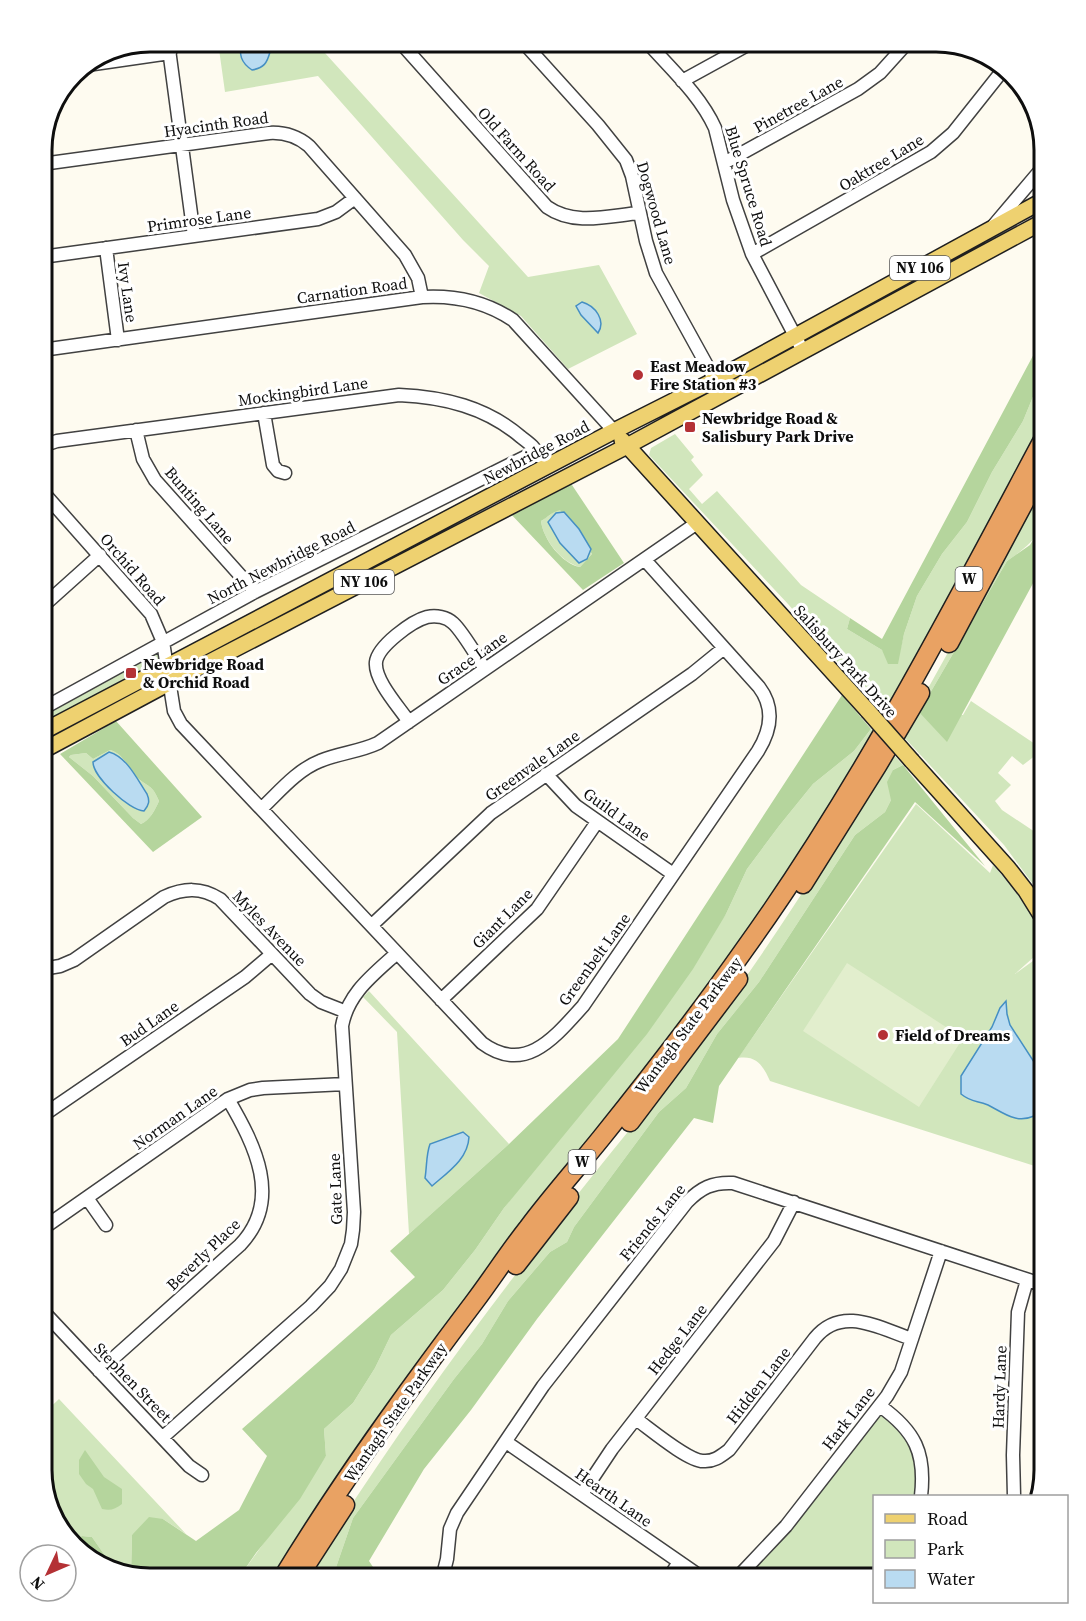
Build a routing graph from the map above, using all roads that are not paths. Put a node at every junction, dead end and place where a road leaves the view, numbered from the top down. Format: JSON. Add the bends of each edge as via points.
{"nodes":[{"id":1,"x":148,"y":52,"type":"edge"},
{"id":2,"x":170,"y":52,"type":"edge"},
{"id":3,"x":409,"y":52,"type":"edge"},
{"id":4,"x":532,"y":52,"type":"edge"},
{"id":5,"x":657,"y":53,"type":"edge"},
{"id":6,"x":733,"y":53,"type":"edge"},
{"id":7,"x":898,"y":53,"type":"edge"},
{"id":8,"x":118,"y":59,"type":"edge"},
{"id":9,"x":998,"y":76,"type":"edge"},
{"id":10,"x":682,"y":81,"type":"junction"},
{"id":11,"x":182,"y":145,"type":"junction"},
{"id":12,"x":53,"y":163,"type":"edge"},
{"id":13,"x":724,"y":163,"type":"junction"},
{"id":14,"x":1034,"y":178,"type":"edge"},
{"id":15,"x":356,"y":198,"type":"junction"},
{"id":16,"x":1034,"y":205,"type":"edge"},
{"id":17,"x":639,"y":213,"type":"junction"},
{"id":18,"x":1034,"y":226,"type":"edge"},
{"id":19,"x":990,"y":229,"type":"junction"},
{"id":20,"x":194,"y":236,"type":"junction"},
{"id":21,"x":106,"y":249,"type":"junction"},
{"id":22,"x":752,"y":254,"type":"junction"},
{"id":23,"x":53,"y":256,"type":"edge"},
{"id":24,"x":422,"y":297,"type":"junction"},
{"id":25,"x":795,"y":336,"type":"junction"},
{"id":26,"x":118,"y":339,"type":"junction"},
{"id":27,"x":53,"y":348,"type":"edge"},
{"id":28,"x":803,"y":351,"type":"junction"},
{"id":29,"x":715,"y":380,"type":"junction"},
{"id":30,"x":264,"y":413,"type":"junction"},
{"id":31,"x":135,"y":430,"type":"junction"},
{"id":32,"x":614,"y":431,"type":"junction"},
{"id":33,"x":53,"y":442,"type":"edge"},
{"id":34,"x":627,"y":446,"type":"junction"},
{"id":35,"x":537,"y":451,"type":"junction"},
{"id":36,"x":1034,"y":457,"type":"edge"},
{"id":37,"x":546,"y":468,"type":"junction"},
{"id":38,"x":285,"y":473,"type":"dead end"},
{"id":39,"x":1034,"y":484,"type":"edge"},
{"id":40,"x":53,"y":503,"type":"edge"},
{"id":41,"x":697,"y":523,"type":"junction"},
{"id":42,"x":398,"y":546,"type":"junction"},
{"id":43,"x":100,"y":555,"type":"junction"},
{"id":44,"x":645,"y":560,"type":"junction"},
{"id":45,"x":406,"y":561,"type":"junction"},
{"id":46,"x":255,"y":592,"type":"junction"},
{"id":47,"x":53,"y":597,"type":"edge"},
{"id":48,"x":163,"y":642,"type":"junction"},
{"id":49,"x":724,"y":648,"type":"junction"},
{"id":50,"x":166,"y":667,"type":"junction"},
{"id":51,"x":485,"y":669,"type":"junction"},
{"id":52,"x":169,"y":683,"type":"junction"},
{"id":53,"x":53,"y":703,"type":"edge"},
{"id":54,"x":409,"y":722,"type":"junction"},
{"id":55,"x":53,"y":726,"type":"edge"},
{"id":56,"x":53,"y":745,"type":"edge"},
{"id":57,"x":546,"y":774,"type":"junction"},
{"id":58,"x":262,"y":808,"type":"junction"},
{"id":59,"x":597,"y":822,"type":"junction"},
{"id":60,"x":673,"y":874,"type":"junction"},
{"id":61,"x":1034,"y":904,"type":"edge"},
{"id":62,"x":372,"y":925,"type":"junction"},
{"id":63,"x":397,"y":953,"type":"junction"},
{"id":64,"x":272,"y":954,"type":"junction"},
{"id":65,"x":52,"y":967,"type":"edge"},
{"id":66,"x":441,"y":1000,"type":"junction"},
{"id":67,"x":344,"y":1011,"type":"junction"},
{"id":68,"x":345,"y":1084,"type":"junction"},
{"id":69,"x":228,"y":1099,"type":"junction"},
{"id":70,"x":52,"y":1109,"type":"edge"},
{"id":71,"x":87,"y":1198,"type":"junction"},
{"id":72,"x":794,"y":1202,"type":"junction"},
{"id":73,"x":52,"y":1221,"type":"edge"},
{"id":74,"x":106,"y":1225,"type":"dead end"},
{"id":75,"x":941,"y":1251,"type":"junction"},
{"id":76,"x":1027,"y":1280,"type":"junction"},
{"id":77,"x":1034,"y":1282,"type":"edge"},
{"id":78,"x":52,"y":1321,"type":"edge"},
{"id":79,"x":912,"y":1339,"type":"junction"},
{"id":80,"x":99,"y":1371,"type":"junction"},
{"id":81,"x":880,"y":1406,"type":"junction"},
{"id":82,"x":636,"y":1419,"type":"junction"},
{"id":83,"x":163,"y":1437,"type":"junction"},
{"id":84,"x":506,"y":1442,"type":"junction"},
{"id":85,"x":202,"y":1475,"type":"dead end"},
{"id":86,"x":582,"y":1494,"type":"junction"},
{"id":87,"x":921,"y":1495,"type":"edge"},
{"id":88,"x":1014,"y":1495,"type":"edge"},
{"id":89,"x":679,"y":1562,"type":"junction"},
{"id":90,"x":289,"y":1568,"type":"edge"},
{"id":91,"x":304,"y":1568,"type":"edge"},
{"id":92,"x":444,"y":1568,"type":"edge"},
{"id":93,"x":675,"y":1568,"type":"edge"},
{"id":94,"x":688,"y":1568,"type":"edge"},
{"id":95,"x":746,"y":1568,"type":"edge"}],
"edges":[{"from":1,"to":8,"type":"street"},
{"from":2,"to":11,"type":"street"},
{"from":3,"to":17,"type":"street","name":"Old Farm Road","via":[[547,207],[579,219]]},
{"from":4,"to":17,"type":"street","name":"Dogwood Lane","via":[[619,150],[632,176]]},
{"from":5,"to":10,"type":"street","name":"Blue Spruce Road"},
{"from":6,"to":10,"type":"street"},
{"from":7,"to":13,"type":"street","name":"Pinetree Lane","via":[[858,89]]},
{"from":9,"to":22,"type":"street","name":"Oaktree Lane","via":[[953,133],[931,152]]},
{"from":10,"to":13,"type":"street","name":"Blue Spruce Road","via":[[710,117]]},
{"from":11,"to":12,"type":"street","name":"Hyacinth Road"},
{"from":11,"to":15,"type":"street","name":"Hyacinth Road","via":[[279,132],[291,135],[309,146]]},
{"from":11,"to":20,"type":"street"},
{"from":13,"to":22,"type":"street","name":"Blue Spruce Road"},
{"from":14,"to":19,"type":"street"},
{"from":15,"to":20,"type":"street","name":"Primrose Lane","via":[[318,219]]},
{"from":15,"to":24,"type":"street","name":"Hyacinth Road","via":[[405,255],[418,278]]},
{"from":16,"to":19,"type":"main road","name":"Newbridge Road","number":"NY 106"},
{"from":17,"to":29,"type":"street","name":"Dogwood Lane","via":[[656,273]]},
{"from":18,"to":28,"type":"main road","number":"NY 106"},
{"from":19,"to":25,"type":"main road","name":"Newbridge Road","number":"NY 106"},
{"from":20,"to":21,"type":"street","name":"Primrose Lane"},
{"from":21,"to":23,"type":"street","name":"Primrose Lane"},
{"from":21,"to":26,"type":"street","name":"Ivy Lane"},
{"from":22,"to":25,"type":"street","name":"Blue Spruce Road"},
{"from":24,"to":26,"type":"street","name":"Carnation Road"},
{"from":24,"to":32,"type":"street","name":"Carnation Road","via":[[451,297],[501,311]]},
{"from":25,"to":28,"type":"street","name":"Blue Spruce Road"},
{"from":25,"to":29,"type":"main road","name":"Newbridge Road","number":"NY 106"},
{"from":26,"to":27,"type":"street","name":"Carnation Road"},
{"from":28,"to":34,"type":"main road","number":"NY 106"},
{"from":29,"to":32,"type":"main road","name":"Newbridge Road","number":"NY 106"},
{"from":30,"to":31,"type":"street","name":"Mockingbird Lane"},
{"from":30,"to":35,"type":"street","name":"Mockingbird Lane","via":[[368,398],[425,396],[478,410],[514,431]]},
{"from":30,"to":38,"type":"street","via":[[273,465]]},
{"from":31,"to":33,"type":"street","name":"Mockingbird Lane"},
{"from":31,"to":46,"type":"street","name":"Bunting Lane","via":[[143,459],[155,480]]},
{"from":32,"to":34,"type":"main road","name":"Salisbury Park Drive"},
{"from":32,"to":37,"type":"main road","name":"Newbridge Road","number":"NY 106"},
{"from":34,"to":41,"type":"main road","name":"Salisbury Park Drive"},
{"from":34,"to":45,"type":"main road","number":"NY 106"},
{"from":35,"to":37,"type":"street","name":"Mockingbird Lane"},
{"from":35,"to":46,"type":"street","name":"North Newbridge Road"},
{"from":36,"to":90,"type":"highway","name":"Wantagh State Parkway","number":"W","via":[[925,661],[791,882],[681,1035],[528,1227],[411,1385]]},
{"from":37,"to":42,"type":"main road","name":"Newbridge Road","number":"NY 106"},
{"from":39,"to":91,"type":"highway","name":"Wantagh State Parkway","number":"W","via":[[950,642],[822,857],[696,1036],[435,1374]]},
{"from":40,"to":43,"type":"street","name":"Orchid Road"},
{"from":41,"to":44,"type":"street","name":"Grace Lane"},
{"from":41,"to":61,"type":"main road","name":"Salisbury Park Drive","bridge":true,"via":[[1008,868]]},
{"from":42,"to":45,"type":"main road"},
{"from":42,"to":50,"type":"main road","name":"Newbridge Road","number":"NY 106"},
{"from":43,"to":47,"type":"street"},
{"from":43,"to":48,"type":"street","name":"Orchid Road","via":[[152,614]]},
{"from":44,"to":49,"type":"street","name":"Greenbelt Lane"},
{"from":44,"to":51,"type":"street","name":"Grace Lane"},
{"from":45,"to":52,"type":"main road","number":"NY 106"},
{"from":46,"to":48,"type":"street","name":"North Newbridge Road"},
{"from":48,"to":50,"type":"street","name":"Orchid Road"},
{"from":48,"to":53,"type":"street","name":"North Newbridge Road"},
{"from":49,"to":57,"type":"street","name":"Greenvale Lane"},
{"from":49,"to":60,"type":"street","name":"Greenbelt Lane","via":[[764,694],[770,710],[769,730]]},
{"from":50,"to":52,"type":"street","name":"Orchid Road"},
{"from":50,"to":55,"type":"main road","name":"Newbridge Road","number":"NY 106"},
{"from":51,"to":54,"type":"street","name":"Grace Lane"},
{"from":51,"to":54,"type":"street","via":[[453,623],[435,616],[415,623],[383,646],[376,661],[379,679]]},
{"from":52,"to":56,"type":"main road","number":"NY 106"},
{"from":52,"to":58,"type":"street","name":"Greenbelt Lane","via":[[174,711],[181,724]]},
{"from":54,"to":58,"type":"street","name":"Grace Lane","via":[[366,749],[307,767]]},
{"from":57,"to":59,"type":"street","name":"Guild Lane"},
{"from":57,"to":62,"type":"street","name":"Greenvale Lane","via":[[491,813]]},
{"from":58,"to":62,"type":"street","name":"Greenbelt Lane"},
{"from":59,"to":60,"type":"street","name":"Guild Lane"},
{"from":59,"to":66,"type":"street","name":"Giant Lane","via":[[537,909]]},
{"from":60,"to":66,"type":"street","name":"Greenbelt Lane","via":[[583,1006],[536,1050],[514,1056],[493,1051]]},
{"from":62,"to":63,"type":"street","name":"Greenbelt Lane"},
{"from":63,"to":66,"type":"street","name":"Greenbelt Lane"},
{"from":63,"to":67,"type":"street","via":[[359,989]]},
{"from":64,"to":65,"type":"street","name":"Myles Avenue","via":[[220,899],[188,889],[164,897],[74,960]]},
{"from":64,"to":67,"type":"street","name":"Myles Avenue","via":[[310,994]]},
{"from":64,"to":70,"type":"street","name":"Bud Lane"},
{"from":67,"to":68,"type":"street","name":"Gate Lane"},
{"from":68,"to":69,"type":"street","name":"Norman Lane","via":[[263,1088]]},
{"from":68,"to":83,"type":"street","name":"Gate Lane","via":[[354,1212],[351,1244],[341,1269],[311,1306]]},
{"from":69,"to":71,"type":"street","name":"Norman Lane"},
{"from":69,"to":80,"type":"street","name":"Beverly Place","via":[[246,1129],[258,1161],[263,1192],[257,1223],[251,1235]]},
{"from":71,"to":73,"type":"street","name":"Norman Lane"},
{"from":71,"to":74,"type":"street"},
{"from":72,"to":75,"type":"street","name":"Friends Lane"},
{"from":72,"to":82,"type":"street","name":"Hedge Lane","via":[[774,1241]]},
{"from":72,"to":84,"type":"street","name":"Friends Lane","via":[[733,1183],[713,1184],[699,1190],[543,1386]]},
{"from":75,"to":76,"type":"street","name":"Friends Lane"},
{"from":75,"to":79,"type":"street","name":"Hark Lane"},
{"from":76,"to":77,"type":"street","name":"Friends Lane"},
{"from":76,"to":88,"type":"street","name":"Hardy Lane","via":[[1018,1312]]},
{"from":78,"to":80,"type":"street","name":"Stephen Street"},
{"from":79,"to":81,"type":"street","name":"Hark Lane","via":[[901,1372]]},
{"from":79,"to":82,"type":"street","name":"Hidden Lane","via":[[854,1320],[828,1325],[729,1450],[714,1460],[702,1462],[691,1458]]},
{"from":80,"to":83,"type":"street","name":"Stephen Street"},
{"from":81,"to":87,"type":"street","via":[[915,1441],[921,1461]]},
{"from":81,"to":95,"type":"street","name":"Hark Lane","via":[[786,1526]]},
{"from":82,"to":86,"type":"street","name":"Hedge Lane"},
{"from":83,"to":85,"type":"street","name":"Stephen Street"},
{"from":84,"to":86,"type":"street","name":"Hearth Lane"},
{"from":84,"to":92,"type":"street","name":"Friends Lane","via":[[457,1513],[450,1529]]},
{"from":86,"to":89,"type":"street","name":"Hearth Lane"},
{"from":89,"to":93,"type":"street"},
{"from":89,"to":94,"type":"street","name":"Hearth Lane"}]}
